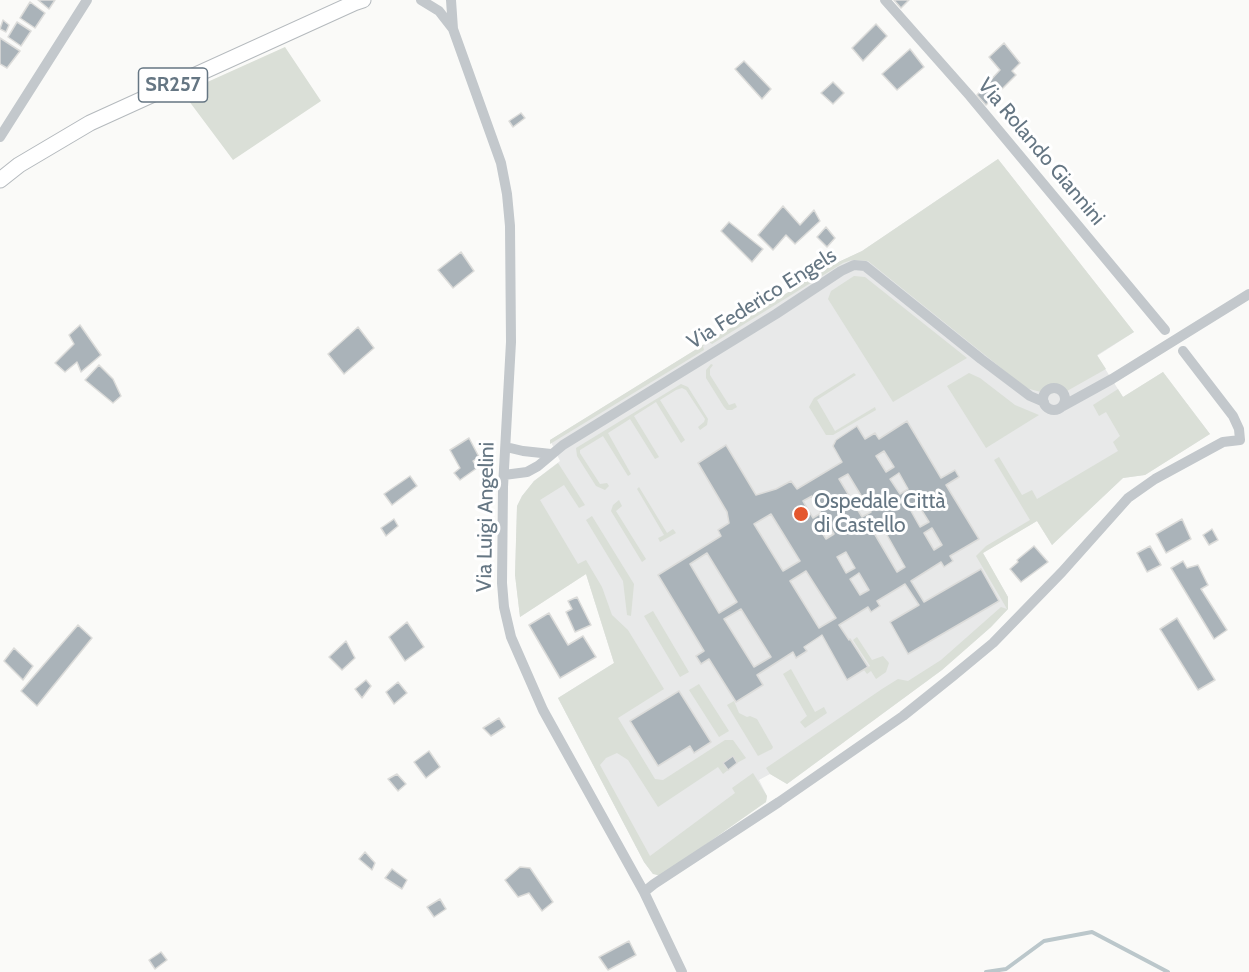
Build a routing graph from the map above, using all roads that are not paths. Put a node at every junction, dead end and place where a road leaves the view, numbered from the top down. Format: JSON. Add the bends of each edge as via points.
{"nodes":[{"id":1,"x":87,"y":0,"type":"edge"},
{"id":2,"x":421,"y":0,"type":"edge"},
{"id":3,"x":451,"y":0,"type":"edge"},
{"id":4,"x":885,"y":0,"type":"edge"},
{"id":5,"x":358,"y":1,"type":"edge"},
{"id":6,"x":453,"y":29,"type":"junction"},
{"id":7,"x":0,"y":137,"type":"edge"},
{"id":8,"x":0,"y":180,"type":"edge"},
{"id":9,"x":1249,"y":294,"type":"edge"},
{"id":10,"x":1165,"y":330,"type":"dead end"},
{"id":11,"x":1183,"y":351,"type":"dead end"},
{"id":12,"x":1045,"y":397,"type":"junction"},
{"id":13,"x":1064,"y":401,"type":"junction"},
{"id":14,"x":506,"y":447,"type":"junction"},
{"id":15,"x":551,"y":454,"type":"junction"},
{"id":16,"x":504,"y":475,"type":"junction"},
{"id":17,"x":644,"y":892,"type":"junction"},
{"id":18,"x":682,"y":972,"type":"edge"}],
"edges":[{"from":1,"to":7,"type":"street"},
{"from":2,"to":6,"type":"street","name":"Via Luigi Angelini","via":[[439,10]]},
{"from":3,"to":6,"type":"street","name":"Via Luigi Angelini"},
{"from":4,"to":10,"type":"street","name":"Via Rolando Giannini"},
{"from":5,"to":8,"type":"main road","number":"SR257","via":[[90,123]]},
{"from":6,"to":14,"type":"street","name":"Via Luigi Angelini","via":[[501,163],[507,194],[511,342]]},
{"from":9,"to":13,"type":"street","via":[[1091,392]]},
{"from":11,"to":17,"type":"street","via":[[1233,416],[1240,440],[1223,442],[1128,498],[1008,627],[953,676],[903,716]]},
{"from":12,"to":13,"type":"street","via":[[1050,409],[1056,410]]},
{"from":12,"to":13,"type":"street","via":[[1056,388],[1062,391]]},
{"from":12,"to":15,"type":"street","name":"Via Federico Engels","via":[[1030,396],[865,266],[854,265]]},
{"from":14,"to":15,"type":"street"},
{"from":14,"to":16,"type":"street","name":"Via Luigi Angelini"},
{"from":15,"to":16,"type":"street","name":"Via Federico Engels","via":[[527,472]]},
{"from":16,"to":17,"type":"street","name":"Via Luigi Angelini","via":[[502,583],[511,637],[543,710]]},
{"from":17,"to":18,"type":"street","name":"Via Luigi Angelini"}]}
